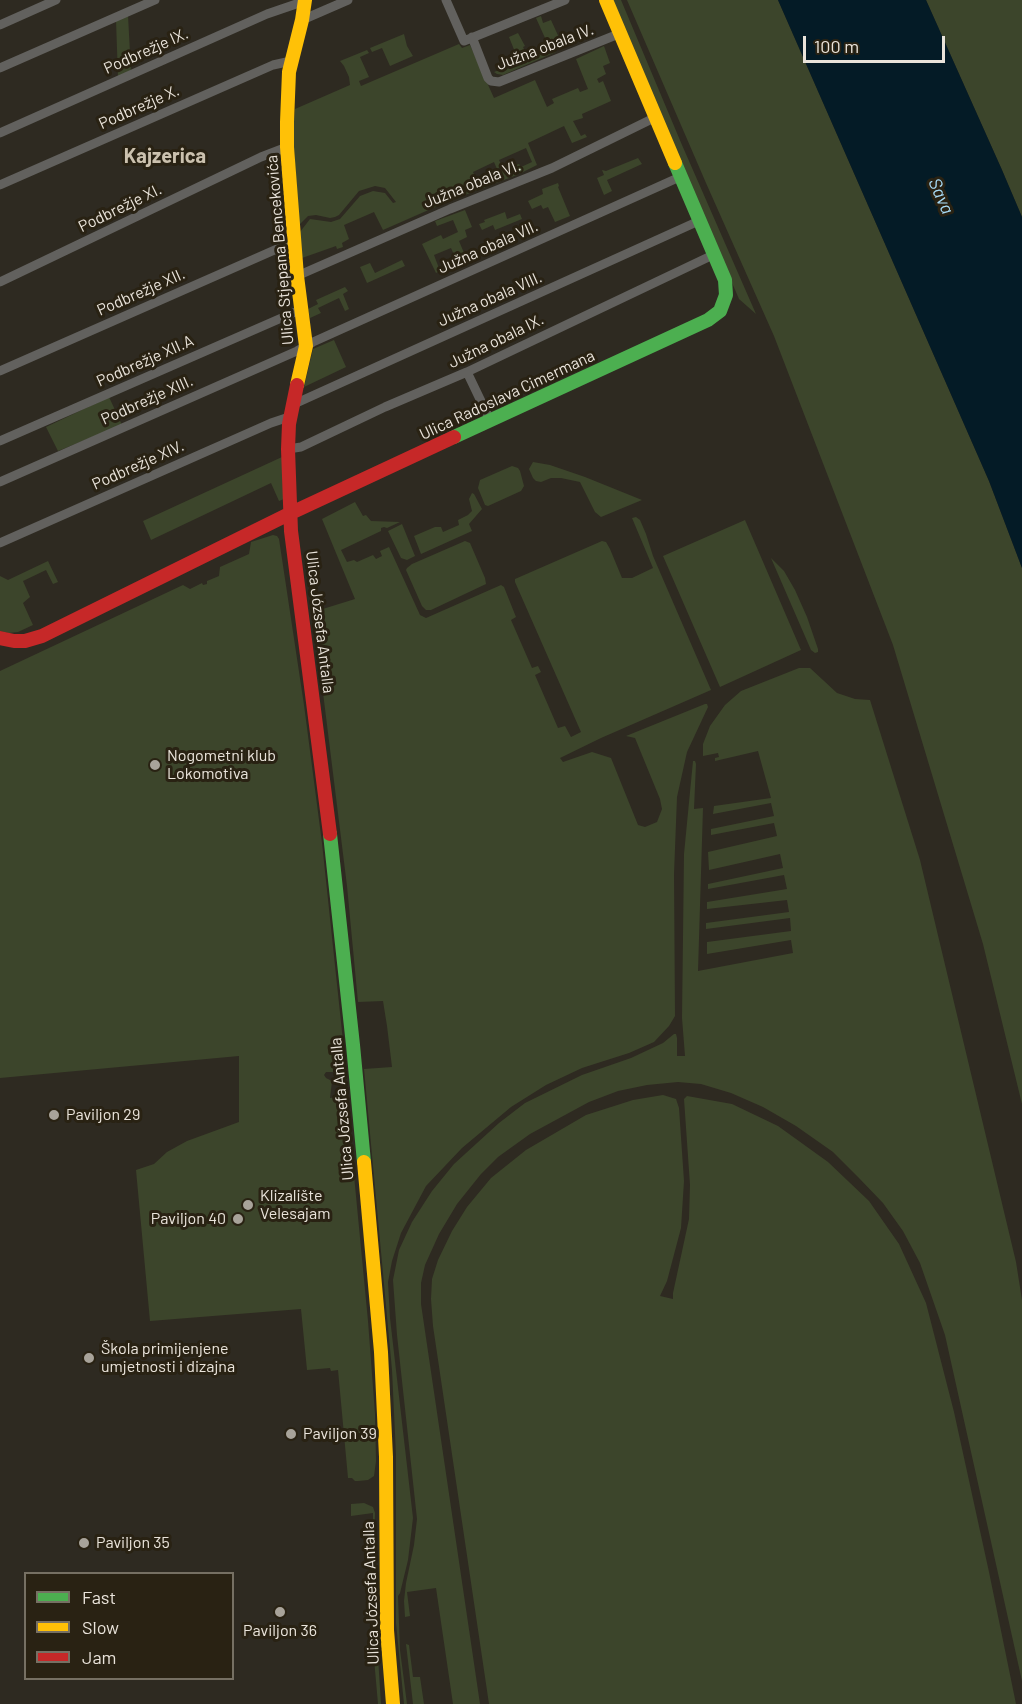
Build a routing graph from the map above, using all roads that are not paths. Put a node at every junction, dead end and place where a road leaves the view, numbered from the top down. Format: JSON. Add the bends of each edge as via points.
{"nodes":[{"id":1,"x":56,"y":0,"type":"edge"},
{"id":2,"x":154,"y":0,"type":"edge"},
{"id":3,"x":305,"y":0,"type":"edge"},
{"id":4,"x":348,"y":0,"type":"edge"},
{"id":5,"x":447,"y":0,"type":"edge"},
{"id":6,"x":565,"y":0,"type":"edge"},
{"id":7,"x":606,"y":0,"type":"edge"},
{"id":8,"x":302,"y":20,"type":"junction"},
{"id":9,"x":0,"y":25,"type":"edge"},
{"id":10,"x":621,"y":33,"type":"junction"},
{"id":11,"x":468,"y":39,"type":"junction"},
{"id":12,"x":291,"y":61,"type":"junction"},
{"id":13,"x":0,"y":68,"type":"edge"},
{"id":14,"x":656,"y":117,"type":"junction"},
{"id":15,"x":0,"y":133,"type":"edge"},
{"id":16,"x":287,"y":147,"type":"junction"},
{"id":17,"x":682,"y":176,"type":"junction"},
{"id":18,"x":0,"y":185,"type":"edge"},
{"id":19,"x":701,"y":220,"type":"junction"},
{"id":20,"x":295,"y":241,"type":"junction"},
{"id":21,"x":715,"y":254,"type":"junction"},
{"id":22,"x":297,"y":276,"type":"junction"},
{"id":23,"x":0,"y":282,"type":"edge"},
{"id":24,"x":302,"y":309,"type":"junction"},
{"id":25,"x":306,"y":346,"type":"junction"},
{"id":26,"x":0,"y":371,"type":"edge"},
{"id":27,"x":467,"y":372,"type":"junction"},
{"id":28,"x":291,"y":411,"type":"junction"},
{"id":29,"x":490,"y":420,"type":"junction"},
{"id":30,"x":0,"y":441,"type":"edge"},
{"id":31,"x":288,"y":449,"type":"junction"},
{"id":32,"x":0,"y":482,"type":"edge"},
{"id":33,"x":291,"y":513,"type":"junction"},
{"id":34,"x":0,"y":543,"type":"edge"},
{"id":35,"x":0,"y":638,"type":"edge"},
{"id":36,"x":393,"y":1704,"type":"edge"}],
"edges":[{"from":1,"to":9,"type":"street"},
{"from":2,"to":13,"type":"street"},
{"from":3,"to":8,"type":"street","name":"Ulica Stjepana Bencekovića"},
{"from":3,"to":15,"type":"street","name":"Podbrežje IX."},
{"from":4,"to":8,"type":"street"},
{"from":5,"to":11,"type":"street"},
{"from":6,"to":11,"type":"street"},
{"from":7,"to":10,"type":"street","name":"Ulica Radoslava Cimermana"},
{"from":8,"to":12,"type":"street","name":"Ulica Stjepana Bencekovića"},
{"from":10,"to":11,"type":"street","name":"Južna obala IV.","via":[[499,82],[488,78]]},
{"from":10,"to":14,"type":"street","name":"Ulica Radoslava Cimermana"},
{"from":12,"to":16,"type":"street","name":"Ulica Stjepana Bencekovića"},
{"from":12,"to":18,"type":"street","name":"Podbrežje X.","via":[[273,65]]},
{"from":14,"to":17,"type":"street","name":"Ulica Radoslava Cimermana"},
{"from":14,"to":22,"type":"street","name":"Južna obala VI.","via":[[552,168]]},
{"from":16,"to":20,"type":"street","name":"Ulica Stjepana Bencekovića"},
{"from":16,"to":23,"type":"street","name":"Podbrežje XI."},
{"from":17,"to":19,"type":"street","name":"Ulica Radoslava Cimermana"},
{"from":17,"to":25,"type":"street","name":"Južna obala VII."},
{"from":19,"to":21,"type":"street","name":"Ulica Radoslava Cimermana"},
{"from":19,"to":28,"type":"street","name":"Južna obala VIII."},
{"from":20,"to":22,"type":"street","name":"Ulica Stjepana Bencekovića"},
{"from":20,"to":26,"type":"street","name":"Podbrežje XII."},
{"from":21,"to":27,"type":"street","name":"Južna obala IX."},
{"from":21,"to":29,"type":"street","name":"Ulica Radoslava Cimermana","via":[[727,288],[724,304],[714,317]]},
{"from":22,"to":24,"type":"street","name":"Ulica Stjepana Bencekovića"},
{"from":24,"to":25,"type":"street","name":"Ulica Stjepana Bencekovića"},
{"from":24,"to":30,"type":"street","name":"Podbrežje XII.A"},
{"from":25,"to":28,"type":"street","name":"Ulica Stjepana Bencekovića"},
{"from":25,"to":32,"type":"street","name":"Podbrežje XIII."},
{"from":27,"to":29,"type":"street"},
{"from":27,"to":31,"type":"street","name":"Južna obala IX.","via":[[301,447]]},
{"from":28,"to":31,"type":"street","name":"Ulica Stjepana Bencekovića"},
{"from":28,"to":34,"type":"street","name":"Podbrežje XIV."},
{"from":29,"to":33,"type":"street","name":"Ulica Radoslava Cimermana"},
{"from":31,"to":33,"type":"street","name":"Ulica Stjepana Bencekovića"},
{"from":33,"to":35,"type":"street","name":"Ulica Radoslava Cimermana","via":[[42,636],[25,641]]},
{"from":33,"to":36,"type":"street","name":"Ulica Józsefa Antalla","via":[[353,1045],[381,1352],[387,1630]]}]}
